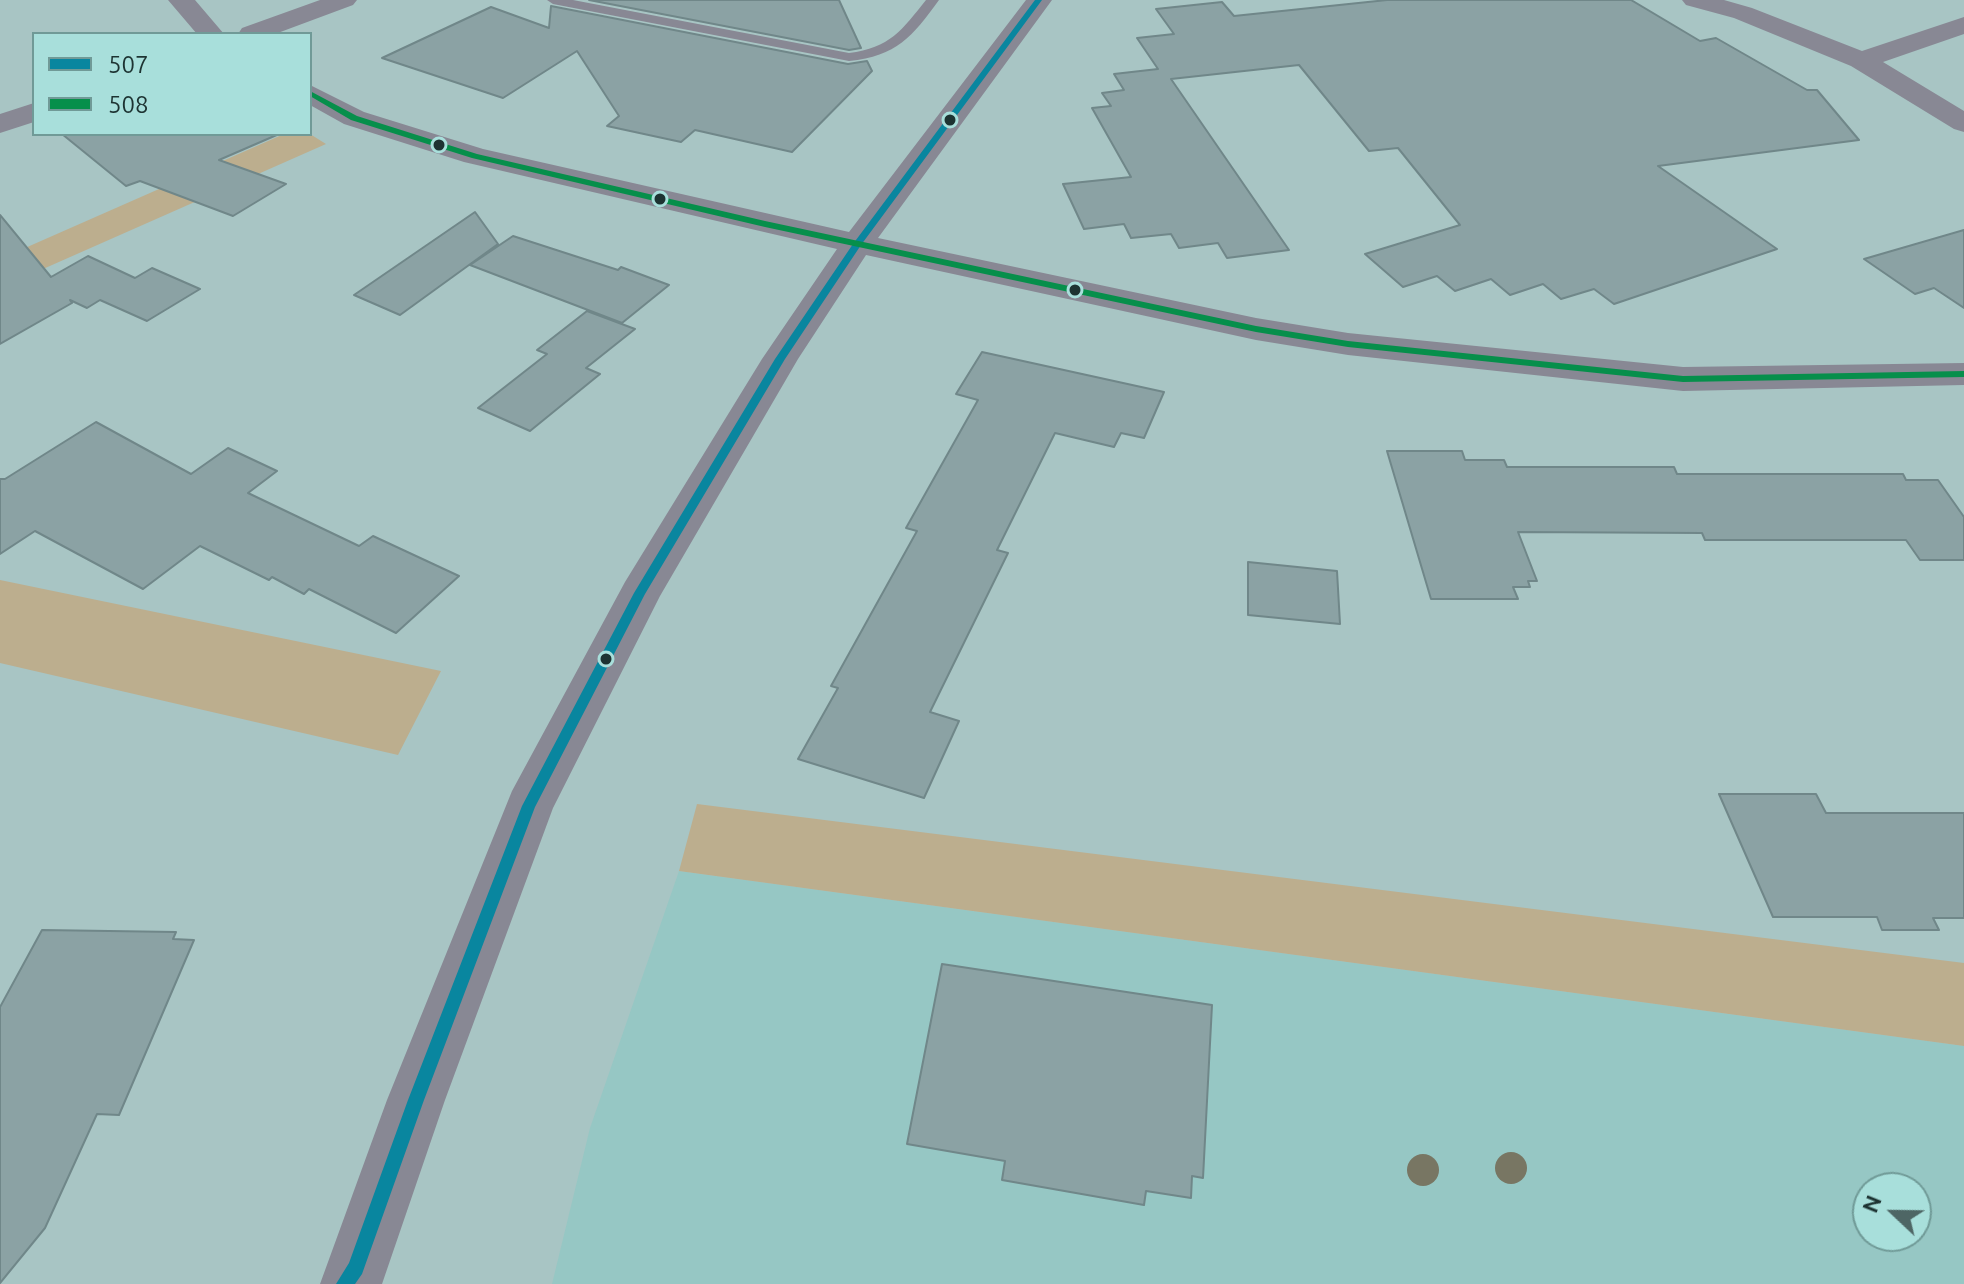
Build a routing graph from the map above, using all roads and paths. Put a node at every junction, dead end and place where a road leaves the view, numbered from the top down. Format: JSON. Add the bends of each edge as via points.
{"nodes":[{"id":1,"x":181,"y":0,"type":"edge"},
{"id":2,"x":344,"y":0,"type":"edge"},
{"id":3,"x":553,"y":0,"type":"edge"},
{"id":4,"x":933,"y":0,"type":"edge"},
{"id":5,"x":1039,"y":0,"type":"edge"},
{"id":6,"x":1695,"y":0,"type":"edge"},
{"id":7,"x":1964,"y":25,"type":"edge"},
{"id":8,"x":209,"y":32,"type":"edge"},
{"id":9,"x":256,"y":32,"type":"edge"},
{"id":10,"x":1861,"y":60,"type":"junction"},
{"id":11,"x":312,"y":94,"type":"edge"},
{"id":12,"x":32,"y":113,"type":"edge"},
{"id":13,"x":1964,"y":123,"type":"edge"},
{"id":14,"x":0,"y":124,"type":"edge"},
{"id":15,"x":857,"y":244,"type":"junction"},
{"id":16,"x":1964,"y":374,"type":"edge"},
{"id":17,"x":351,"y":1279,"type":"edge"}],
"edges":[{"from":1,"to":8,"type":"street"},
{"from":2,"to":9,"type":"street"},
{"from":3,"to":4,"type":"lane","via":[[849,57],[891,49]]},
{"from":5,"to":15,"type":"street"},
{"from":6,"to":10,"type":"street","via":[[1743,13]]},
{"from":7,"to":10,"type":"street"},
{"from":10,"to":13,"type":"street"},
{"from":11,"to":15,"type":"street","via":[[354,118],[475,156]]},
{"from":12,"to":14,"type":"street"},
{"from":15,"to":16,"type":"street","via":[[1348,344],[1683,379]]},
{"from":15,"to":17,"type":"street","via":[[780,359],[640,593],[529,806]]}]}
